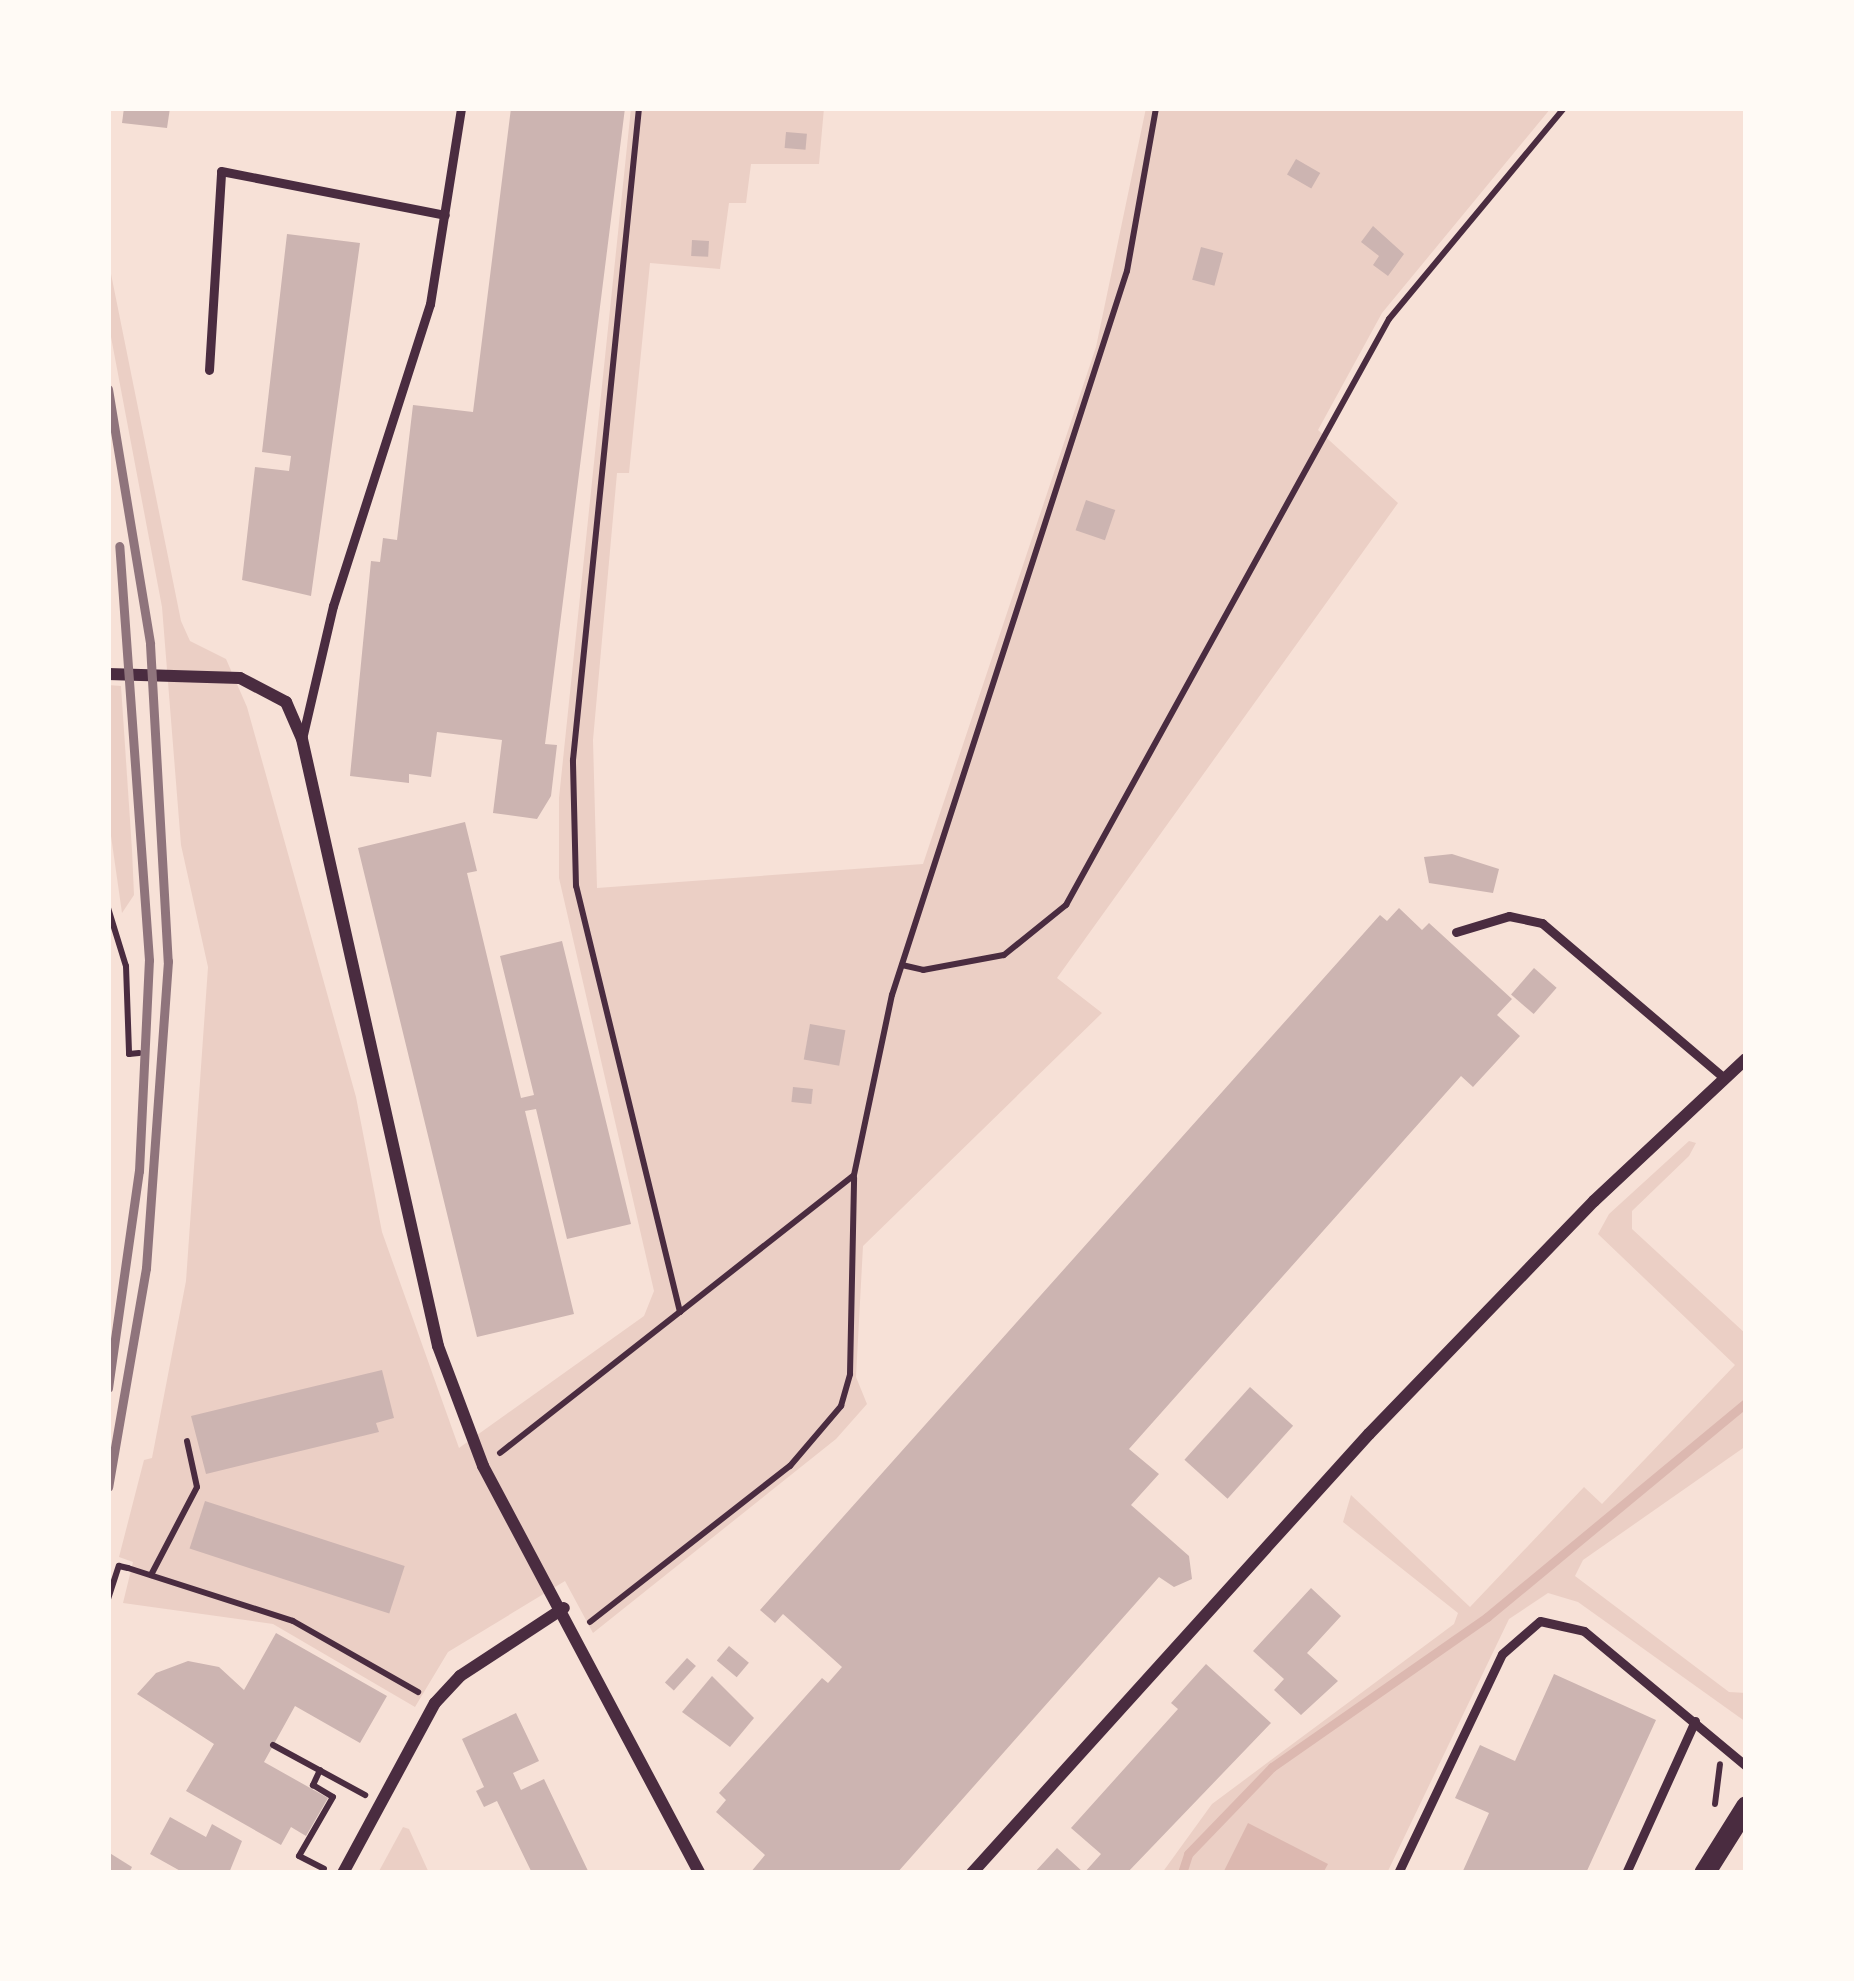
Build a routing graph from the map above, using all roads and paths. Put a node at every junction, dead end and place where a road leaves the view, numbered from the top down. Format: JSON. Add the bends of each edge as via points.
{"nodes":[{"id":1,"x":461,"y":108,"type":"edge"},
{"id":2,"x":639,"y":108,"type":"edge"},
{"id":3,"x":1156,"y":108,"type":"edge"},
{"id":4,"x":1564,"y":108,"type":"edge"},
{"id":5,"x":446,"y":215,"type":"junction"},
{"id":6,"x":209,"y":370,"type":"dead end"},
{"id":7,"x":112,"y":674,"type":"edge"},
{"id":8,"x":302,"y":739,"type":"junction"},
{"id":9,"x":108,"y":908,"type":"edge"},
{"id":10,"x":1456,"y":932,"type":"dead end"},
{"id":11,"x":902,"y":965,"type":"junction"},
{"id":12,"x":139,"y":1053,"type":"dead end"},
{"id":13,"x":1746,"y":1059,"type":"edge"},
{"id":14,"x":1724,"y":1078,"type":"junction"},
{"id":15,"x":854,"y":1175,"type":"junction"},
{"id":16,"x":680,"y":1312,"type":"junction"},
{"id":17,"x":187,"y":1441,"type":"dead end"},
{"id":18,"x":483,"y":1466,"type":"junction"},
{"id":19,"x":108,"y":1563,"type":"edge"},
{"id":20,"x":119,"y":1566,"type":"junction"},
{"id":21,"x":151,"y":1575,"type":"junction"},
{"id":22,"x":108,"y":1599,"type":"edge"},
{"id":23,"x":564,"y":1607,"type":"junction"},
{"id":24,"x":577,"y":1631,"type":"junction"},
{"id":25,"x":418,"y":1692,"type":"dead end"},
{"id":26,"x":1695,"y":1721,"type":"junction"},
{"id":27,"x":273,"y":1745,"type":"dead end"},
{"id":28,"x":1726,"y":1750,"type":"junction"},
{"id":29,"x":1746,"y":1766,"type":"edge"},
{"id":30,"x":320,"y":1770,"type":"junction"},
{"id":31,"x":344,"y":1783,"type":"dead end"},
{"id":32,"x":1746,"y":1806,"type":"edge"},
{"id":33,"x":1715,"y":1815,"type":"dead end"},
{"id":34,"x":332,"y":1873,"type":"edge"},
{"id":35,"x":343,"y":1873,"type":"edge"},
{"id":36,"x":699,"y":1873,"type":"edge"},
{"id":37,"x":972,"y":1873,"type":"edge"},
{"id":38,"x":1398,"y":1873,"type":"edge"},
{"id":39,"x":1626,"y":1873,"type":"edge"},
{"id":40,"x":1704,"y":1873,"type":"edge"}],
"edges":[{"from":1,"to":5,"type":"lane"},
{"from":2,"to":16,"type":"path","via":[[573,760],[576,886]]},
{"from":3,"to":11,"type":"path","via":[[1127,271]]},
{"from":4,"to":11,"type":"path","via":[[1389,319],[1066,904],[1004,955],[923,970]]},
{"from":5,"to":6,"type":"lane","via":[[221,171]]},
{"from":5,"to":8,"type":"lane","via":[[430,304],[333,606]]},
{"from":7,"to":8,"type":"street","via":[[240,678],[286,703]]},
{"from":8,"to":18,"type":"street","via":[[438,1346]]},
{"from":9,"to":12,"type":"path","via":[[126,966],[129,1054]]},
{"from":10,"to":14,"type":"lane","via":[[1509,916],[1542,923]]},
{"from":11,"to":15,"type":"path","via":[[871,1072]]},
{"from":13,"to":14,"type":"street"},
{"from":14,"to":37,"type":"street","via":[[1369,1434]]},
{"from":15,"to":16,"type":"path"},
{"from":15,"to":24,"type":"path","via":[[850,1374],[841,1406],[790,1466]]},
{"from":16,"to":18,"type":"path"},
{"from":17,"to":21,"type":"path","via":[[197,1487]]},
{"from":18,"to":23,"type":"street"},
{"from":19,"to":20,"type":"path"},
{"from":20,"to":21,"type":"path"},
{"from":20,"to":22,"type":"path"},
{"from":21,"to":25,"type":"path","via":[[293,1621]]},
{"from":23,"to":24,"type":"street"},
{"from":23,"to":35,"type":"street","via":[[460,1676],[435,1703]]},
{"from":24,"to":36,"type":"street"},
{"from":26,"to":28,"type":"lane"},
{"from":26,"to":38,"type":"lane","via":[[1584,1630],[1540,1621],[1502,1654]]},
{"from":26,"to":39,"type":"lane"},
{"from":27,"to":30,"type":"path"},
{"from":28,"to":29,"type":"lane"},
{"from":28,"to":33,"type":"path"},
{"from":30,"to":31,"type":"path"},
{"from":30,"to":34,"type":"path","via":[[313,1785],[333,1797],[299,1856]]},
{"from":32,"to":40,"type":"street"}]}
